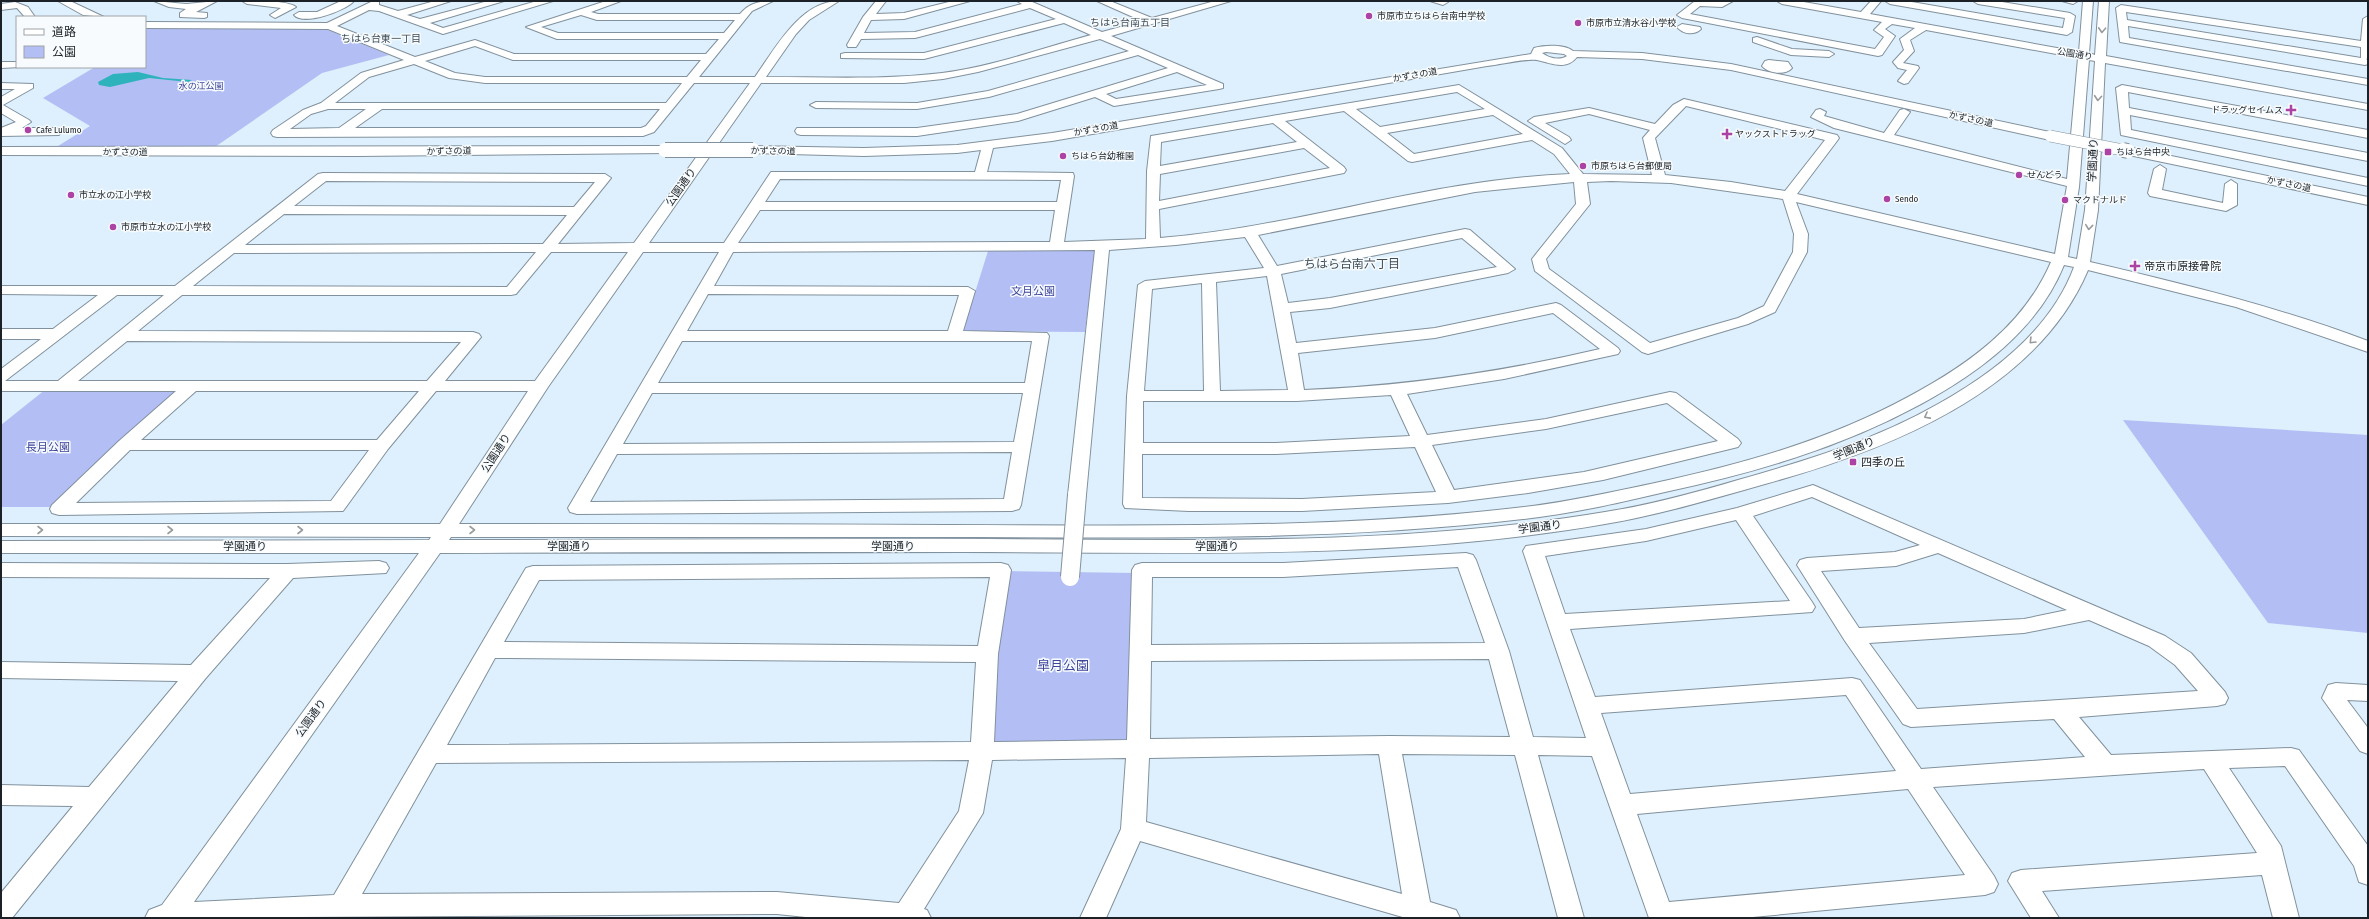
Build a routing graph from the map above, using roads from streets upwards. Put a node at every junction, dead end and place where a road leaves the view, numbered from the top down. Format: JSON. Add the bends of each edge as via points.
{"nodes":[{"id":1,"x":63,"y":1,"type":"edge"},
{"id":2,"x":159,"y":1,"type":"edge"},
{"id":3,"x":184,"y":1,"type":"edge"},
{"id":4,"x":212,"y":1,"type":"edge"},
{"id":5,"x":247,"y":1,"type":"edge"},
{"id":6,"x":349,"y":1,"type":"edge"},
{"id":7,"x":381,"y":1,"type":"edge"},
{"id":8,"x":446,"y":1,"type":"edge"},
{"id":9,"x":500,"y":1,"type":"edge"},
{"id":10,"x":548,"y":1,"type":"edge"},
{"id":11,"x":616,"y":1,"type":"edge"},
{"id":12,"x":768,"y":1,"type":"edge"},
{"id":13,"x":834,"y":1,"type":"edge"},
{"id":14,"x":881,"y":1,"type":"edge"},
{"id":15,"x":965,"y":1,"type":"edge"},
{"id":16,"x":1102,"y":1,"type":"edge"},
{"id":17,"x":1135,"y":1,"type":"edge"},
{"id":18,"x":1226,"y":1,"type":"edge"},
{"id":19,"x":1728,"y":1,"type":"edge"},
{"id":20,"x":1782,"y":1,"type":"edge"},
{"id":21,"x":1876,"y":1,"type":"edge"},
{"id":22,"x":1890,"y":1,"type":"edge"},
{"id":23,"x":1978,"y":1,"type":"edge"},
{"id":24,"x":2067,"y":1,"type":"edge"},
{"id":25,"x":2073,"y":1,"type":"edge"},
{"id":26,"x":2088,"y":1,"type":"edge"},
{"id":27,"x":2104,"y":1,"type":"edge"},
{"id":28,"x":1026,"y":3,"type":"edge"},
{"id":29,"x":173,"y":6,"type":"junction"},
{"id":30,"x":366,"y":6,"type":"junction"},
{"id":31,"x":1115,"y":6,"type":"junction"},
{"id":32,"x":1,"y":7,"type":"edge"},
{"id":33,"x":199,"y":7,"type":"junction"},
{"id":34,"x":580,"y":11,"type":"junction"},
{"id":35,"x":398,"y":14,"type":"junction"},
{"id":36,"x":152,"y":15,"type":"edge"},
{"id":37,"x":275,"y":15,"type":"junction"},
{"id":38,"x":30,"y":16,"type":"edge"},
{"id":39,"x":96,"y":16,"type":"edge"},
{"id":40,"x":1863,"y":16,"type":"junction"},
{"id":41,"x":743,"y":17,"type":"junction"},
{"id":42,"x":868,"y":17,"type":"junction"},
{"id":43,"x":1064,"y":20,"type":"junction"},
{"id":44,"x":1890,"y":20,"type":"junction"},
{"id":45,"x":1151,"y":21,"type":"junction"},
{"id":46,"x":421,"y":22,"type":"junction"},
{"id":47,"x":2122,"y":22,"type":"junction"},
{"id":48,"x":2368,"y":24,"type":"edge"},
{"id":49,"x":146,"y":25,"type":"edge"},
{"id":50,"x":329,"y":26,"type":"junction"},
{"id":51,"x":1924,"y":26,"type":"junction"},
{"id":52,"x":1694,"y":30,"type":"dead end"},
{"id":53,"x":1101,"y":35,"type":"junction"},
{"id":54,"x":727,"y":36,"type":"junction"},
{"id":55,"x":856,"y":36,"type":"junction"},
{"id":56,"x":2367,"y":45,"type":"edge"},
{"id":57,"x":1140,"y":52,"type":"junction"},
{"id":58,"x":1791,"y":52,"type":"junction"},
{"id":59,"x":845,"y":56,"type":"junction"},
{"id":60,"x":709,"y":57,"type":"junction"},
{"id":61,"x":2092,"y":57,"type":"junction"},
{"id":62,"x":16,"y":58,"type":"edge"},
{"id":63,"x":414,"y":60,"type":"junction"},
{"id":64,"x":2365,"y":62,"type":"junction"},
{"id":65,"x":1889,"y":63,"type":"junction"},
{"id":66,"x":1780,"y":64,"type":"dead end"},
{"id":67,"x":3,"y":65,"type":"edge"},
{"id":68,"x":16,"y":65,"type":"edge"},
{"id":69,"x":1178,"y":68,"type":"junction"},
{"id":70,"x":961,"y":74,"type":"junction"},
{"id":71,"x":524,"y":80,"type":"junction"},
{"id":72,"x":691,"y":80,"type":"junction"},
{"id":73,"x":758,"y":80,"type":"junction"},
{"id":74,"x":831,"y":80,"type":"junction"},
{"id":75,"x":1904,"y":81,"type":"dead end"},
{"id":76,"x":2365,"y":82,"type":"edge"},
{"id":77,"x":1,"y":86,"type":"edge"},
{"id":78,"x":1096,"y":93,"type":"junction"},
{"id":79,"x":989,"y":94,"type":"junction"},
{"id":80,"x":1,"y":102,"type":"edge"},
{"id":81,"x":327,"y":105,"type":"junction"},
{"id":82,"x":379,"y":106,"type":"junction"},
{"id":83,"x":496,"y":106,"type":"junction"},
{"id":84,"x":670,"y":106,"type":"junction"},
{"id":85,"x":1345,"y":106,"type":"junction"},
{"id":86,"x":2365,"y":106,"type":"edge"},
{"id":87,"x":1,"y":108,"type":"edge"},
{"id":88,"x":2123,"y":110,"type":"junction"},
{"id":89,"x":1495,"y":111,"type":"junction"},
{"id":90,"x":812,"y":112,"type":"junction"},
{"id":91,"x":1820,"y":112,"type":"dead end"},
{"id":92,"x":1904,"y":112,"type":"dead end"},
{"id":93,"x":1018,"y":117,"type":"junction"},
{"id":94,"x":1275,"y":119,"type":"junction"},
{"id":95,"x":1658,"y":128,"type":"junction"},
{"id":96,"x":1378,"y":131,"type":"junction"},
{"id":97,"x":4,"y":132,"type":"edge"},
{"id":98,"x":54,"y":132,"type":"dead end"},
{"id":99,"x":342,"y":132,"type":"junction"},
{"id":100,"x":466,"y":132,"type":"junction"},
{"id":101,"x":2364,"y":133,"type":"edge"},
{"id":102,"x":1533,"y":136,"type":"junction"},
{"id":103,"x":1887,"y":137,"type":"junction"},
{"id":104,"x":1565,"y":140,"type":"dead end"},
{"id":105,"x":1306,"y":144,"type":"junction"},
{"id":106,"x":988,"y":145,"type":"junction"},
{"id":107,"x":1,"y":151,"type":"edge"},
{"id":108,"x":2363,"y":156,"type":"edge"},
{"id":109,"x":1153,"y":171,"type":"junction"},
{"id":110,"x":2159,"y":175,"type":"dead end"},
{"id":111,"x":980,"y":176,"type":"junction"},
{"id":112,"x":1579,"y":177,"type":"junction"},
{"id":113,"x":1659,"y":178,"type":"junction"},
{"id":114,"x":2355,"y":179,"type":"junction"},
{"id":115,"x":2368,"y":182,"type":"edge"},
{"id":116,"x":2073,"y":184,"type":"junction"},
{"id":117,"x":2231,"y":190,"type":"dead end"},
{"id":118,"x":1789,"y":195,"type":"junction"},
{"id":119,"x":2368,"y":201,"type":"edge"},
{"id":120,"x":757,"y":206,"type":"junction"},
{"id":121,"x":1063,"y":206,"type":"junction"},
{"id":122,"x":1152,"y":206,"type":"junction"},
{"id":123,"x":282,"y":210,"type":"junction"},
{"id":124,"x":578,"y":211,"type":"junction"},
{"id":125,"x":1249,"y":232,"type":"junction"},
{"id":126,"x":1153,"y":243,"type":"junction"},
{"id":127,"x":1056,"y":246,"type":"junction"},
{"id":128,"x":1102,"y":246,"type":"junction"},
{"id":129,"x":637,"y":248,"type":"junction"},
{"id":130,"x":728,"y":248,"type":"junction"},
{"id":131,"x":234,"y":249,"type":"junction"},
{"id":132,"x":546,"y":249,"type":"junction"},
{"id":133,"x":2060,"y":260,"type":"junction"},
{"id":134,"x":2083,"y":265,"type":"junction"},
{"id":135,"x":1273,"y":271,"type":"junction"},
{"id":136,"x":1209,"y":280,"type":"junction"},
{"id":137,"x":180,"y":289,"type":"junction"},
{"id":138,"x":1,"y":290,"type":"edge"},
{"id":139,"x":115,"y":290,"type":"junction"},
{"id":140,"x":703,"y":290,"type":"junction"},
{"id":141,"x":1282,"y":308,"type":"junction"},
{"id":142,"x":1,"y":334,"type":"edge"},
{"id":143,"x":55,"y":334,"type":"junction"},
{"id":144,"x":125,"y":336,"type":"junction"},
{"id":145,"x":677,"y":336,"type":"junction"},
{"id":146,"x":954,"y":336,"type":"junction"},
{"id":147,"x":2368,"y":347,"type":"edge"},
{"id":148,"x":1289,"y":349,"type":"junction"},
{"id":149,"x":1,"y":377,"type":"edge"},
{"id":150,"x":1,"y":386,"type":"edge"},
{"id":151,"x":62,"y":386,"type":"junction"},
{"id":152,"x":192,"y":386,"type":"junction"},
{"id":153,"x":432,"y":386,"type":"junction"},
{"id":154,"x":540,"y":386,"type":"junction"},
{"id":155,"x":646,"y":388,"type":"junction"},
{"id":156,"x":1031,"y":388,"type":"junction"},
{"id":157,"x":1396,"y":389,"type":"junction"},
{"id":158,"x":1135,"y":396,"type":"junction"},
{"id":159,"x":1212,"y":396,"type":"junction"},
{"id":160,"x":1297,"y":396,"type":"junction"},
{"id":161,"x":1421,"y":441,"type":"junction"},
{"id":162,"x":125,"y":445,"type":"junction"},
{"id":163,"x":382,"y":445,"type":"junction"},
{"id":164,"x":1021,"y":448,"type":"junction"},
{"id":165,"x":1132,"y":448,"type":"junction"},
{"id":166,"x":610,"y":449,"type":"junction"},
{"id":167,"x":1448,"y":497,"type":"junction"},
{"id":168,"x":1740,"y":513,"type":"junction"},
{"id":169,"x":1,"y":530,"type":"edge"},
{"id":170,"x":446,"y":530,"type":"junction"},
{"id":171,"x":435,"y":545,"type":"junction"},
{"id":172,"x":1938,"y":546,"type":"junction"},
{"id":173,"x":1,"y":547,"type":"edge"},
{"id":174,"x":379,"y":568,"type":"dead end"},
{"id":175,"x":1,"y":570,"type":"edge"},
{"id":176,"x":287,"y":571,"type":"junction"},
{"id":177,"x":1070,"y":577,"type":"dead end"},
{"id":178,"x":2091,"y":612,"type":"junction"},
{"id":179,"x":1558,"y":622,"type":"junction"},
{"id":180,"x":1853,"y":636,"type":"junction"},
{"id":181,"x":488,"y":650,"type":"junction"},
{"id":182,"x":1498,"y":651,"type":"junction"},
{"id":183,"x":1140,"y":653,"type":"junction"},
{"id":184,"x":987,"y":654,"type":"junction"},
{"id":185,"x":1,"y":670,"type":"edge"},
{"id":186,"x":197,"y":673,"type":"junction"},
{"id":187,"x":2368,"y":693,"type":"edge"},
{"id":188,"x":1587,"y":706,"type":"junction"},
{"id":189,"x":2060,"y":710,"type":"junction"},
{"id":190,"x":1388,"y":745,"type":"junction"},
{"id":191,"x":2368,"y":745,"type":"edge"},
{"id":192,"x":1524,"y":746,"type":"junction"},
{"id":193,"x":1601,"y":747,"type":"junction"},
{"id":194,"x":1138,"y":750,"type":"junction"},
{"id":195,"x":982,"y":751,"type":"junction"},
{"id":196,"x":429,"y":754,"type":"junction"},
{"id":197,"x":2210,"y":759,"type":"junction"},
{"id":198,"x":2106,"y":766,"type":"junction"},
{"id":199,"x":1912,"y":779,"type":"junction"},
{"id":200,"x":1,"y":795,"type":"edge"},
{"id":201,"x":94,"y":798,"type":"junction"},
{"id":202,"x":1622,"y":805,"type":"junction"},
{"id":203,"x":1133,"y":830,"type":"junction"},
{"id":204,"x":2273,"y":863,"type":"junction"},
{"id":205,"x":2368,"y":874,"type":"edge"},
{"id":206,"x":342,"y":906,"type":"junction"},
{"id":207,"x":1418,"y":908,"type":"junction"},
{"id":208,"x":1,"y":912,"type":"edge"},
{"id":209,"x":912,"y":916,"type":"edge"},
{"id":210,"x":1661,"y":916,"type":"edge"},
{"id":211,"x":164,"y":917,"type":"edge"},
{"id":212,"x":1094,"y":918,"type":"edge"},
{"id":213,"x":1447,"y":918,"type":"edge"},
{"id":214,"x":1571,"y":918,"type":"edge"},
{"id":215,"x":2046,"y":918,"type":"edge"},
{"id":216,"x":2286,"y":918,"type":"edge"}],
"edges":[{"from":1,"to":39,"type":"street"},
{"from":2,"to":29,"type":"street"},
{"from":3,"to":29,"type":"street"},
{"from":4,"to":33,"type":"street"},
{"from":5,"to":37,"type":"street","via":[[291,7]]},
{"from":6,"to":37,"type":"street","via":[[319,15]]},
{"from":7,"to":30,"type":"street"},
{"from":8,"to":35,"type":"street"},
{"from":9,"to":46,"type":"street"},
{"from":10,"to":46,"type":"street","via":[[443,31]]},
{"from":11,"to":34,"type":"street"},
{"from":12,"to":41,"type":"street","via":[[749,9]]},
{"from":13,"to":73,"type":"street","name":"公園通り","via":[[798,25]]},
{"from":14,"to":42,"type":"street"},
{"from":15,"to":42,"type":"street","via":[[904,16]]},
{"from":16,"to":31,"type":"street"},
{"from":17,"to":31,"type":"street"},
{"from":18,"to":45,"type":"street"},
{"from":19,"to":44,"type":"street","via":[[1722,4],[1698,3],[1682,15],[1878,53],[1890,36],[1879,30]]},
{"from":20,"to":40,"type":"street","name":"公園通り"},
{"from":21,"to":40,"type":"street"},
{"from":22,"to":23,"type":"street","via":[[2067,32],[2070,16]]},
{"from":24,"to":25,"type":"street"},
{"from":26,"to":61,"type":"street","name":"学園通り"},
{"from":27,"to":61,"type":"street","name":"学園通り","one_way":true},
{"from":28,"to":43,"type":"street"},
{"from":28,"to":55,"type":"street","via":[[915,35]]},
{"from":29,"to":33,"type":"street"},
{"from":29,"to":36,"type":"street"},
{"from":30,"to":35,"type":"street"},
{"from":30,"to":50,"type":"street"},
{"from":31,"to":45,"type":"street"},
{"from":32,"to":38,"type":"street","via":[[16,4],[26,8]]},
{"from":33,"to":37,"type":"street","via":[[183,14]]},
{"from":34,"to":41,"type":"street","via":[[597,17]]},
{"from":34,"to":54,"type":"street","via":[[531,27],[557,36]]},
{"from":35,"to":46,"type":"street"},
{"from":40,"to":44,"type":"street","name":"公園通り"},
{"from":41,"to":54,"type":"street"},
{"from":42,"to":55,"type":"street"},
{"from":43,"to":53,"type":"street"},
{"from":43,"to":59,"type":"street","via":[[924,56]]},
{"from":44,"to":51,"type":"street","name":"公園通り"},
{"from":45,"to":53,"type":"street"},
{"from":47,"to":56,"type":"street","via":[[2121,8]]},
{"from":47,"to":64,"type":"street"},
{"from":47,"to":76,"type":"street","via":[[2124,40]]},
{"from":48,"to":56,"type":"street"},
{"from":49,"to":50,"type":"street"},
{"from":50,"to":63,"type":"street"},
{"from":51,"to":61,"type":"street","name":"公園通り"},
{"from":51,"to":65,"type":"street","via":[[1905,39],[1909,51]]},
{"from":52,"to":58,"type":"street","via":[[1767,42]]},
{"from":53,"to":57,"type":"street"},
{"from":53,"to":70,"type":"street"},
{"from":54,"to":60,"type":"street"},
{"from":55,"to":59,"type":"street"},
{"from":56,"to":64,"type":"street"},
{"from":57,"to":69,"type":"street"},
{"from":57,"to":79,"type":"street"},
{"from":58,"to":65,"type":"street","via":[[1817,52]]},
{"from":58,"to":66,"type":"street"},
{"from":59,"to":74,"type":"street"},
{"from":60,"to":63,"type":"street","via":[[512,57],[475,43]]},
{"from":60,"to":72,"type":"street"},
{"from":61,"to":86,"type":"street","name":"公園通り"},
{"from":61,"to":116,"type":"street","name":"学園通り"},
{"from":61,"to":134,"type":"street","name":"学園通り","one_way":true,"via":[[2092,191],[2086,257]]},
{"from":62,"to":67,"type":"street"},
{"from":63,"to":71,"type":"street","via":[[453,76],[485,80]]},
{"from":63,"to":81,"type":"street","via":[[365,75]]},
{"from":64,"to":76,"type":"street"},
{"from":65,"to":75,"type":"street","via":[[1914,68]]},
{"from":67,"to":68,"type":"street"},
{"from":69,"to":78,"type":"street"},
{"from":69,"to":78,"type":"street","via":[[1219,86],[1114,102]]},
{"from":70,"to":74,"type":"street","via":[[904,80]]},
{"from":70,"to":79,"type":"street"},
{"from":71,"to":72,"type":"street"},
{"from":71,"to":83,"type":"street"},
{"from":72,"to":73,"type":"street"},
{"from":72,"to":84,"type":"street"},
{"from":73,"to":74,"type":"street"},
{"from":73,"to":129,"type":"street","name":"公園通り"},
{"from":74,"to":90,"type":"street"},
{"from":76,"to":86,"type":"street"},
{"from":77,"to":80,"type":"street","via":[[29,86]]},
{"from":78,"to":93,"type":"street"},
{"from":79,"to":90,"type":"street","via":[[917,106]]},
{"from":79,"to":93,"type":"street"},
{"from":81,"to":82,"type":"street"},
{"from":81,"to":99,"type":"street","via":[[307,112],[277,133]]},
{"from":82,"to":83,"type":"street"},
{"from":82,"to":99,"type":"street"},
{"from":83,"to":84,"type":"street"},
{"from":83,"to":100,"type":"street"},
{"from":84,"to":100,"type":"street","via":[[650,129],[643,132]]},
{"from":85,"to":89,"type":"street","via":[[1459,88]]},
{"from":85,"to":94,"type":"street"},
{"from":85,"to":96,"type":"street"},
{"from":86,"to":101,"type":"street"},
{"from":87,"to":97,"type":"street","via":[[25,122]]},
{"from":88,"to":101,"type":"street","via":[[2122,88]]},
{"from":88,"to":108,"type":"street"},
{"from":88,"to":114,"type":"street","via":[[2125,132]]},
{"from":89,"to":96,"type":"street"},
{"from":89,"to":102,"type":"street"},
{"from":90,"to":93,"type":"street","via":[[800,132],[917,132]]},
{"from":91,"to":103,"type":"street","via":[[1817,117],[1824,121]]},
{"from":92,"to":103,"type":"street"},
{"from":94,"to":105,"type":"street"},
{"from":94,"to":109,"type":"street","via":[[1155,139]]},
{"from":95,"to":104,"type":"street","via":[[1589,112],[1534,121]]},
{"from":95,"to":113,"type":"street","via":[[1649,138]]},
{"from":95,"to":118,"type":"street","via":[[1684,102],[1833,138]]},
{"from":96,"to":102,"type":"street","via":[[1412,158]]},
{"from":97,"to":98,"type":"street"},
{"from":99,"to":100,"type":"street"},
{"from":101,"to":108,"type":"street"},
{"from":102,"to":112,"type":"street","via":[[1558,151]]},
{"from":103,"to":116,"type":"street"},
{"from":105,"to":109,"type":"street"},
{"from":105,"to":122,"type":"street","via":[[1340,170]]},
{"from":106,"to":107,"type":"street","name":"かずさの道","bridge":true,"via":[[957,149],[864,152]]},
{"from":106,"to":111,"type":"street"},
{"from":106,"to":119,"type":"street","name":"かずさの道","bridge":true,"via":[[1052,137],[1538,56],[1537,51],[1560,49],[1572,54],[1642,56],[1731,67]]},
{"from":108,"to":114,"type":"street"},
{"from":109,"to":122,"type":"street"},
{"from":110,"to":117,"type":"street","via":[[2155,193],[2226,207],[2230,205]]},
{"from":111,"to":120,"type":"street","via":[[776,175]]},
{"from":111,"to":121,"type":"street","via":[[1068,176]]},
{"from":112,"to":113,"type":"street"},
{"from":112,"to":118,"type":"street","via":[[1583,204],[1539,259],[1542,271],[1648,349],[1742,321],[1770,309],[1800,252],[1801,234],[1790,206]]},
{"from":112,"to":125,"type":"street","via":[[1515,182]]},
{"from":113,"to":118,"type":"street"},
{"from":114,"to":115,"type":"street"},
{"from":116,"to":133,"type":"street","name":"学園通り"},
{"from":118,"to":133,"type":"street"},
{"from":120,"to":121,"type":"street"},
{"from":120,"to":130,"type":"street"},
{"from":121,"to":127,"type":"street"},
{"from":122,"to":126,"type":"street"},
{"from":123,"to":124,"type":"street"},
{"from":123,"to":124,"type":"street","via":[[323,177],[605,178]]},
{"from":123,"to":131,"type":"street"},
{"from":124,"to":132,"type":"street"},
{"from":125,"to":126,"type":"street"},
{"from":125,"to":135,"type":"street"},
{"from":126,"to":128,"type":"street"},
{"from":127,"to":128,"type":"street"},
{"from":127,"to":130,"type":"street"},
{"from":128,"to":177,"type":"street","bridge":true},
{"from":129,"to":130,"type":"street"},
{"from":129,"to":132,"type":"street"},
{"from":129,"to":154,"type":"street","name":"公園通り"},
{"from":130,"to":140,"type":"street"},
{"from":131,"to":132,"type":"street"},
{"from":131,"to":137,"type":"street"},
{"from":132,"to":137,"type":"street","via":[[511,291]]},
{"from":133,"to":134,"type":"street"},
{"from":170,"to":133,"type":"street","name":"学園通り","one_way":true,"via":[[1073,531],[1334,528],[1403,525],[1590,503],[1709,477],[1806,450],[1886,416],[1936,389],[1994,349],[2025,318],[2050,282]]},
{"from":134,"to":147,"type":"street","via":[[2270,312]]},
{"from":134,"to":171,"type":"street","name":"学園通り","one_way":true,"via":[[2073,288],[2048,324],[2016,357],[1961,398],[1874,442],[1816,464],[1667,506],[1590,521],[1486,533],[1321,545]]},
{"from":135,"to":136,"type":"street"},
{"from":135,"to":141,"type":"street"},
{"from":135,"to":141,"type":"street","via":[[1465,234],[1508,269],[1330,303]]},
{"from":136,"to":158,"type":"street","via":[[1146,285]]},
{"from":136,"to":159,"type":"street"},
{"from":137,"to":139,"type":"street"},
{"from":137,"to":144,"type":"street"},
{"from":138,"to":139,"type":"street"},
{"from":139,"to":143,"type":"street"},
{"from":140,"to":145,"type":"street"},
{"from":140,"to":146,"type":"street","via":[[968,291]]},
{"from":141,"to":148,"type":"street"},
{"from":142,"to":143,"type":"street"},
{"from":143,"to":149,"type":"street"},
{"from":144,"to":151,"type":"street"},
{"from":144,"to":153,"type":"street","via":[[473,337]]},
{"from":145,"to":146,"type":"street"},
{"from":145,"to":155,"type":"street"},
{"from":146,"to":156,"type":"street","via":[[1041,336]]},
{"from":148,"to":157,"type":"street","via":[[1435,333],[1556,308],[1612,351],[1551,366]]},
{"from":148,"to":160,"type":"street"},
{"from":150,"to":151,"type":"street"},
{"from":151,"to":152,"type":"street"},
{"from":152,"to":153,"type":"street"},
{"from":152,"to":162,"type":"street"},
{"from":153,"to":154,"type":"street"},
{"from":153,"to":163,"type":"street"},
{"from":154,"to":170,"type":"street","name":"公園通り"},
{"from":155,"to":156,"type":"street"},
{"from":155,"to":166,"type":"street"},
{"from":156,"to":164,"type":"street"},
{"from":157,"to":160,"type":"street"},
{"from":157,"to":161,"type":"street"},
{"from":158,"to":159,"type":"street"},
{"from":158,"to":165,"type":"street"},
{"from":159,"to":160,"type":"street"},
{"from":161,"to":165,"type":"street","via":[[1262,449]]},
{"from":161,"to":167,"type":"street"},
{"from":161,"to":167,"type":"street","via":[[1523,427],[1670,397],[1732,443],[1583,479]]},
{"from":162,"to":163,"type":"street"},
{"from":162,"to":163,"type":"street","via":[[59,508],[336,507]]},
{"from":164,"to":166,"type":"street"},
{"from":164,"to":166,"type":"street","via":[[1012,505],[577,508]]},
{"from":165,"to":167,"type":"street","via":[[1132,504],[1316,506]]},
{"from":168,"to":172,"type":"street","via":[[1813,491]]},
{"from":168,"to":179,"type":"street","via":[[1646,535],[1533,551]]},
{"from":168,"to":179,"type":"street","via":[[1805,607]]},
{"from":169,"to":170,"type":"street","name":"学園通り","one_way":true},
{"from":170,"to":171,"type":"street","name":"公園通り"},
{"from":171,"to":173,"type":"street","name":"学園通り"},
{"from":171,"to":211,"type":"street","name":"公園通り"},
{"from":172,"to":178,"type":"street"},
{"from":172,"to":180,"type":"street","via":[[1896,558],[1807,565]]},
{"from":174,"to":176,"type":"street"},
{"from":175,"to":176,"type":"street"},
{"from":176,"to":186,"type":"street"},
{"from":178,"to":180,"type":"street","via":[[2024,626]]},
{"from":178,"to":189,"type":"street","via":[[2157,641],[2183,659],[2217,698]]},
{"from":179,"to":188,"type":"street"},
{"from":180,"to":189,"type":"street","via":[[1911,718]]},
{"from":181,"to":184,"type":"street"},
{"from":181,"to":184,"type":"street","via":[[533,573],[1001,570]]},
{"from":181,"to":196,"type":"street"},
{"from":182,"to":183,"type":"street"},
{"from":182,"to":183,"type":"street","via":[[1466,560],[1282,570],[1142,570]]},
{"from":182,"to":192,"type":"street"},
{"from":183,"to":194,"type":"street"},
{"from":184,"to":195,"type":"street"},
{"from":185,"to":186,"type":"street"},
{"from":186,"to":201,"type":"street"},
{"from":187,"to":191,"type":"street","via":[[2336,690],[2333,698]]},
{"from":188,"to":193,"type":"street"},
{"from":188,"to":199,"type":"street","via":[[1852,686]]},
{"from":189,"to":198,"type":"street"},
{"from":190,"to":192,"type":"street"},
{"from":190,"to":194,"type":"street"},
{"from":190,"to":207,"type":"street"},
{"from":192,"to":193,"type":"street"},
{"from":192,"to":214,"type":"street"},
{"from":193,"to":202,"type":"street"},
{"from":194,"to":195,"type":"street"},
{"from":194,"to":203,"type":"street"},
{"from":195,"to":196,"type":"street"},
{"from":195,"to":209,"type":"street","via":[[971,813]]},
{"from":196,"to":206,"type":"street"},
{"from":197,"to":198,"type":"street"},
{"from":197,"to":204,"type":"street","via":[[2268,846]]},
{"from":197,"to":205,"type":"street","via":[[2292,757],[2366,863]]},
{"from":198,"to":199,"type":"street"},
{"from":199,"to":202,"type":"street"},
{"from":199,"to":210,"type":"street","via":[[1985,884]]},
{"from":200,"to":201,"type":"street"},
{"from":201,"to":208,"type":"street"},
{"from":202,"to":210,"type":"street"},
{"from":203,"to":207,"type":"street"},
{"from":203,"to":212,"type":"street"},
{"from":204,"to":215,"type":"street","via":[[2021,881]]},
{"from":204,"to":216,"type":"street"},
{"from":206,"to":209,"type":"street","via":[[777,903]]},
{"from":206,"to":211,"type":"street"},
{"from":207,"to":213,"type":"street"}]}
